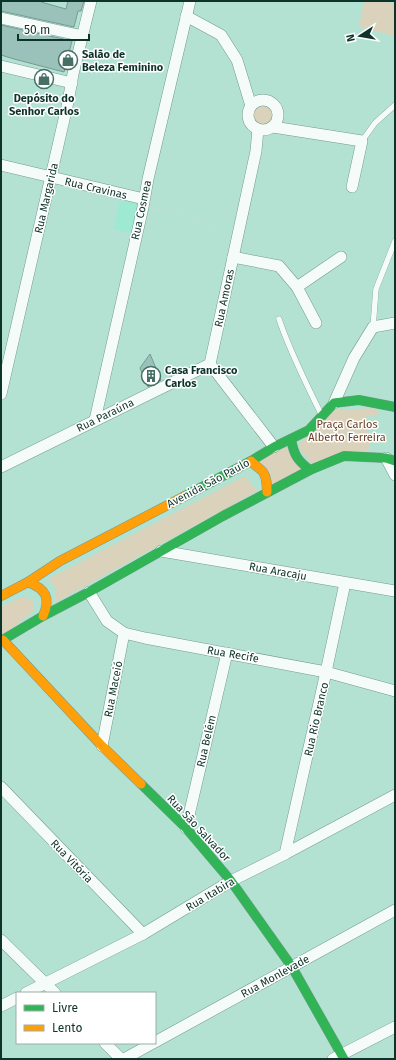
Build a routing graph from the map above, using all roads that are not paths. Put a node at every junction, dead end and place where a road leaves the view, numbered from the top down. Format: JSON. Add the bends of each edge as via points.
{"nodes":[{"id":1,"x":91,"y":1,"type":"edge"},
{"id":2,"x":190,"y":1,"type":"edge"},
{"id":3,"x":186,"y":16,"type":"junction"},
{"id":4,"x":1,"y":18,"type":"edge"},
{"id":5,"x":83,"y":36,"type":"junction"},
{"id":6,"x":1,"y":66,"type":"edge"},
{"id":7,"x":72,"y":83,"type":"junction"},
{"id":8,"x":395,"y":105,"type":"edge"},
{"id":9,"x":251,"y":106,"type":"junction"},
{"id":10,"x":273,"y":127,"type":"junction"},
{"id":11,"x":258,"y":129,"type":"junction"},
{"id":12,"x":362,"y":141,"type":"junction"},
{"id":13,"x":1,"y":165,"type":"edge"},
{"id":14,"x":51,"y":178,"type":"junction"},
{"id":15,"x":352,"y":188,"type":"dead end"},
{"id":16,"x":144,"y":203,"type":"junction"},
{"id":17,"x":395,"y":241,"type":"edge"},
{"id":18,"x":233,"y":257,"type":"junction"},
{"id":19,"x":341,"y":257,"type":"dead end"},
{"id":20,"x":297,"y":287,"type":"junction"},
{"id":21,"x":279,"y":319,"type":"dead end"},
{"id":22,"x":316,"y":323,"type":"dead end"},
{"id":23,"x":395,"y":323,"type":"edge"},
{"id":24,"x":373,"y":327,"type":"junction"},
{"id":25,"x":210,"y":364,"type":"junction"},
{"id":26,"x":1,"y":394,"type":"edge"},
{"id":27,"x":334,"y":403,"type":"junction"},
{"id":28,"x":395,"y":407,"type":"edge"},
{"id":29,"x":322,"y":416,"type":"junction"},
{"id":30,"x":96,"y":420,"type":"junction"},
{"id":31,"x":291,"y":439,"type":"junction"},
{"id":32,"x":274,"y":447,"type":"junction"},
{"id":33,"x":390,"y":460,"type":"edge"},
{"id":34,"x":252,"y":461,"type":"junction"},
{"id":35,"x":1,"y":467,"type":"edge"},
{"id":36,"x":310,"y":470,"type":"junction"},
{"id":37,"x":395,"y":475,"type":"edge"},
{"id":38,"x":267,"y":492,"type":"junction"},
{"id":39,"x":161,"y":551,"type":"junction"},
{"id":40,"x":28,"y":582,"type":"junction"},
{"id":41,"x":345,"y":583,"type":"junction"},
{"id":42,"x":395,"y":591,"type":"edge"},
{"id":43,"x":89,"y":592,"type":"junction"},
{"id":44,"x":1,"y":596,"type":"edge"},
{"id":45,"x":43,"y":616,"type":"junction"},
{"id":46,"x":124,"y":633,"type":"junction"},
{"id":47,"x":2,"y":640,"type":"edge"},
{"id":48,"x":227,"y":653,"type":"junction"},
{"id":49,"x":326,"y":672,"type":"junction"},
{"id":50,"x":395,"y":691,"type":"edge"},
{"id":51,"x":102,"y":746,"type":"junction"},
{"id":52,"x":1,"y":787,"type":"edge"},
{"id":53,"x":395,"y":795,"type":"edge"},
{"id":54,"x":186,"y":828,"type":"junction"},
{"id":55,"x":285,"y":854,"type":"junction"},
{"id":56,"x":231,"y":880,"type":"junction"},
{"id":57,"x":395,"y":910,"type":"edge"},
{"id":58,"x":143,"y":934,"type":"junction"},
{"id":59,"x":1,"y":940,"type":"edge"},
{"id":60,"x":292,"y":967,"type":"junction"},
{"id":61,"x":45,"y":983,"type":"junction"},
{"id":62,"x":28,"y":992,"type":"edge"},
{"id":63,"x":54,"y":992,"type":"edge"},
{"id":64,"x":16,"y":998,"type":"edge"},
{"id":65,"x":1,"y":1006,"type":"edge"},
{"id":66,"x":395,"y":1026,"type":"edge"},
{"id":67,"x":156,"y":1041,"type":"edge"},
{"id":68,"x":106,"y":1044,"type":"edge"},
{"id":69,"x":150,"y":1044,"type":"edge"},
{"id":70,"x":340,"y":1058,"type":"edge"},
{"id":71,"x":122,"y":1059,"type":"edge"}],
"edges":[{"from":1,"to":5,"type":"street","name":"Rua Margarida"},
{"from":2,"to":3,"type":"street","name":"Rua Cosmea"},
{"from":3,"to":9,"type":"street","via":[[221,35],[237,60]]},
{"from":3,"to":16,"type":"street","name":"Rua Cosmea"},
{"from":4,"to":5,"type":"street"},
{"from":5,"to":7,"type":"street","name":"Rua Margarida"},
{"from":6,"to":7,"type":"street"},
{"from":7,"to":14,"type":"street","name":"Rua Margarida"},
{"from":8,"to":12,"type":"lane","via":[[375,123]]},
{"from":9,"to":10,"type":"street","via":[[260,100],[274,104],[278,118]]},
{"from":9,"to":11,"type":"street","via":[[248,119]]},
{"from":10,"to":11,"type":"street"},
{"from":10,"to":12,"type":"street"},
{"from":11,"to":18,"type":"street","name":"Rua Amoras","via":[[256,151]]},
{"from":12,"to":15,"type":"street"},
{"from":13,"to":14,"type":"street","name":"Rua Cravinas"},
{"from":14,"to":16,"type":"street","name":"Rua Cravinas"},
{"from":14,"to":26,"type":"street","name":"Rua Margarida"},
{"from":16,"to":30,"type":"street","name":"Rua Cosmea"},
{"from":17,"to":24,"type":"lane","via":[[376,289]]},
{"from":18,"to":20,"type":"street","via":[[278,266]]},
{"from":18,"to":25,"type":"street","name":"Rua Amoras"},
{"from":19,"to":20,"type":"street"},
{"from":20,"to":22,"type":"street"},
{"from":21,"to":29,"type":"lane"},
{"from":23,"to":24,"type":"street"},
{"from":24,"to":27,"type":"street","name":"Avenida São Paulo","via":[[354,358]]},
{"from":25,"to":30,"type":"street","name":"Rua Paraúna"},
{"from":25,"to":32,"type":"street"},
{"from":27,"to":28,"type":"street","via":[[359,400]]},
{"from":27,"to":29,"type":"street","name":"Avenida São Paulo"},
{"from":29,"to":31,"type":"street","name":"Avenida São Paulo","via":[[308,430]]},
{"from":30,"to":35,"type":"street","name":"Rua Paraúna"},
{"from":31,"to":32,"type":"street","name":"Avenida São Paulo"},
{"from":31,"to":36,"type":"street","via":[[293,454]]},
{"from":32,"to":34,"type":"street","name":"Avenida São Paulo"},
{"from":33,"to":36,"type":"street","via":[[344,456]]},
{"from":33,"to":37,"type":"street"},
{"from":34,"to":38,"type":"street","via":[[263,472]]},
{"from":34,"to":40,"type":"street","name":"Avenida São Paulo","via":[[60,561]]},
{"from":36,"to":38,"type":"street"},
{"from":38,"to":39,"type":"street"},
{"from":39,"to":41,"type":"street","name":"Rua Aracaju"},
{"from":39,"to":43,"type":"street"},
{"from":40,"to":44,"type":"street","name":"Avenida São Paulo"},
{"from":40,"to":45,"type":"street","via":[[37,584],[44,591],[47,608]]},
{"from":41,"to":42,"type":"street","name":"Rua Aracaju"},
{"from":41,"to":49,"type":"street","name":"Rua Rio Branco"},
{"from":43,"to":45,"type":"street"},
{"from":43,"to":46,"type":"street","name":"Rua Recife","via":[[107,621]]},
{"from":45,"to":47,"type":"street"},
{"from":46,"to":48,"type":"street","name":"Rua Recife"},
{"from":46,"to":51,"type":"street","name":"Rua Maceió"},
{"from":47,"to":51,"type":"street","name":"Rua São Salvador"},
{"from":48,"to":49,"type":"street","name":"Rua Recife"},
{"from":48,"to":54,"type":"street","name":"Rua Belém"},
{"from":49,"to":50,"type":"street","name":"Rua Recife"},
{"from":49,"to":55,"type":"street","name":"Rua Rio Branco"},
{"from":51,"to":54,"type":"street","name":"Rua São Salvador"},
{"from":52,"to":58,"type":"street","name":"Rua Vitória"},
{"from":53,"to":55,"type":"street","name":"Rua Itabira"},
{"from":54,"to":56,"type":"street","name":"Rua São Salvador"},
{"from":55,"to":56,"type":"street","name":"Rua Itabira"},
{"from":56,"to":58,"type":"street","name":"Rua Itabira"},
{"from":56,"to":60,"type":"street","name":"Rua São Salvador"},
{"from":57,"to":60,"type":"street","name":"Rua Monlevade"},
{"from":58,"to":61,"type":"street","name":"Rua Itabira"},
{"from":59,"to":61,"type":"street"},
{"from":60,"to":67,"type":"street","name":"Rua Monlevade"},
{"from":60,"to":70,"type":"street","name":"Rua São Salvador"},
{"from":61,"to":62,"type":"street","name":"Rua Itabira"},
{"from":61,"to":63,"type":"street"},
{"from":64,"to":65,"type":"street"},
{"from":66,"to":70,"type":"street"},
{"from":68,"to":71,"type":"street"},
{"from":69,"to":71,"type":"street","name":"Rua Monlevade"}]}
